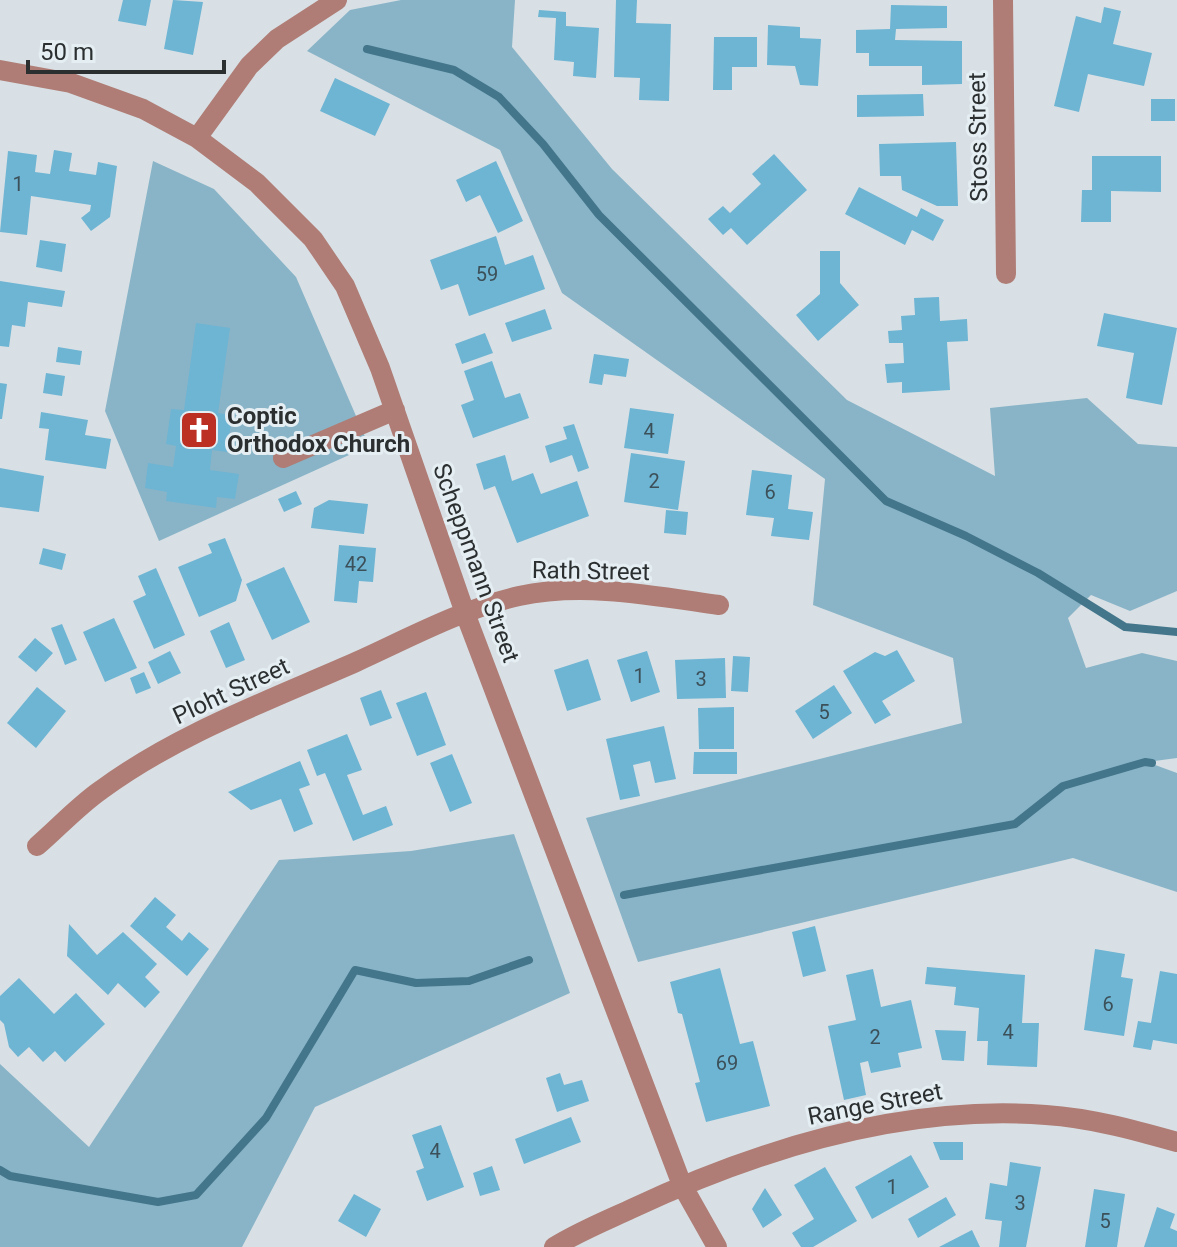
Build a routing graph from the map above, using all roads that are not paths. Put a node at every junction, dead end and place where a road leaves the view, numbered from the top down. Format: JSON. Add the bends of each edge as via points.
{"nodes":[{"id":1,"x":337,"y":0,"type":"edge"},
{"id":2,"x":1003,"y":0,"type":"edge"},
{"id":3,"x":0,"y":70,"type":"edge"},
{"id":4,"x":197,"y":138,"type":"junction"},
{"id":5,"x":1006,"y":274,"type":"dead end"},
{"id":6,"x":395,"y":410,"type":"junction"},
{"id":7,"x":283,"y":458,"type":"dead end"},
{"id":8,"x":719,"y":605,"type":"dead end"},
{"id":9,"x":465,"y":613,"type":"junction"},
{"id":10,"x":37,"y":846,"type":"dead end"},
{"id":11,"x":1177,"y":1142,"type":"edge"},
{"id":12,"x":682,"y":1185,"type":"junction"},
{"id":13,"x":554,"y":1247,"type":"edge"},
{"id":14,"x":717,"y":1247,"type":"edge"}],
"edges":[{"from":1,"to":4,"type":"street","via":[[277,39],[249,66]]},
{"from":2,"to":5,"type":"street","name":"Stoss Street"},
{"from":3,"to":4,"type":"street","name":"Scheppmann Street","via":[[71,83],[143,109]]},
{"from":4,"to":6,"type":"street","name":"Scheppmann Street","via":[[257,183],[313,239],[345,286]]},
{"from":6,"to":7,"type":"street"},
{"from":6,"to":9,"type":"street","name":"Scheppmann Street"},
{"from":8,"to":9,"type":"street","name":"Rath Street","via":[[614,592],[563,592],[521,596]]},
{"from":9,"to":10,"type":"street","name":"Ploht Street","via":[[215,724],[136,766]]},
{"from":9,"to":12,"type":"street","name":"Scheppmann Street"},
{"from":11,"to":12,"type":"street","name":"Range Street","via":[[1048,1115],[925,1117],[782,1150]]},
{"from":12,"to":13,"type":"street","name":"Range Street"},
{"from":12,"to":14,"type":"street","name":"Scheppmann Street"}]}
